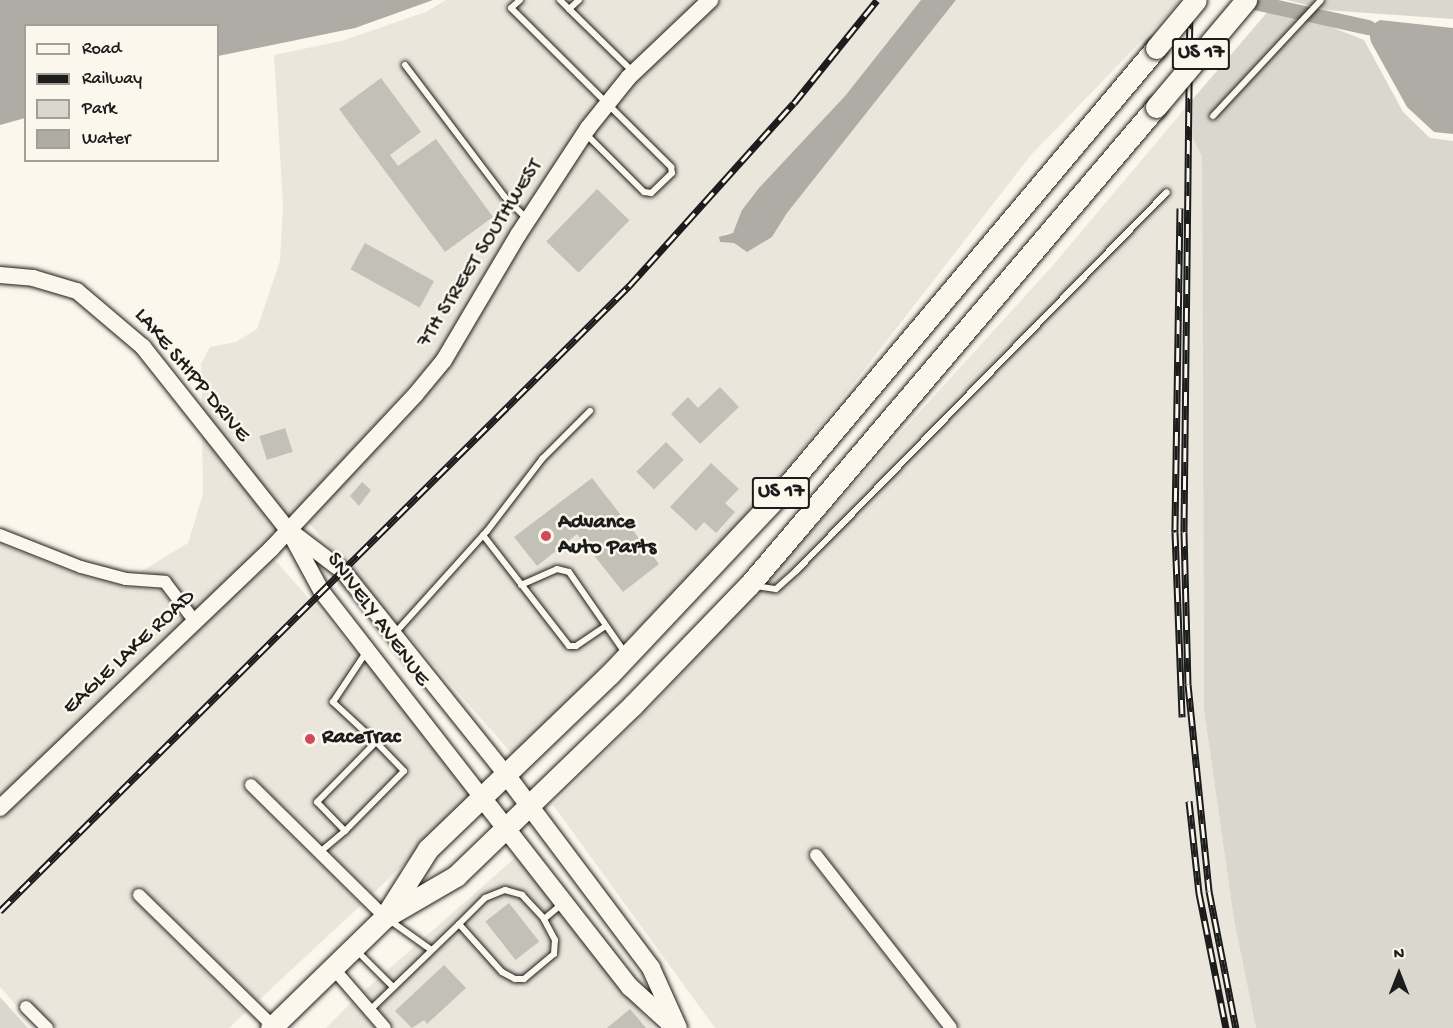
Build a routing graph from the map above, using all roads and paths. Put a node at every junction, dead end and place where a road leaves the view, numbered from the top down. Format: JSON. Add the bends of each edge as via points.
{"nodes":[{"id":1,"x":520,"y":0,"type":"edge"},
{"id":2,"x":560,"y":0,"type":"edge"},
{"id":3,"x":579,"y":0,"type":"edge"},
{"id":4,"x":710,"y":0,"type":"edge"},
{"id":5,"x":1196,"y":0,"type":"edge"},
{"id":6,"x":1246,"y":0,"type":"edge"},
{"id":7,"x":1321,"y":0,"type":"edge"},
{"id":8,"x":569,"y":9,"type":"junction"},
{"id":9,"x":405,"y":65,"type":"dead end"},
{"id":10,"x":633,"y":73,"type":"junction"},
{"id":11,"x":607,"y":104,"type":"junction"},
{"id":12,"x":1213,"y":116,"type":"dead end"},
{"id":13,"x":585,"y":133,"type":"junction"},
{"id":14,"x":1167,"y":192,"type":"dead end"},
{"id":15,"x":529,"y":221,"type":"junction"},
{"id":16,"x":0,"y":275,"type":"edge"},
{"id":17,"x":590,"y":411,"type":"dead end"},
{"id":18,"x":289,"y":531,"type":"junction"},
{"id":19,"x":0,"y":535,"type":"edge"},
{"id":20,"x":483,"y":535,"type":"junction"},
{"id":21,"x":750,"y":584,"type":"junction"},
{"id":22,"x":521,"y":585,"type":"junction"},
{"id":23,"x":196,"y":623,"type":"junction"},
{"id":24,"x":606,"y":626,"type":"junction"},
{"id":25,"x":394,"y":634,"type":"junction"},
{"id":26,"x":368,"y":651,"type":"junction"},
{"id":27,"x":628,"y":656,"type":"junction"},
{"id":28,"x":376,"y":742,"type":"junction"},
{"id":29,"x":507,"y":776,"type":"junction"},
{"id":30,"x":251,"y":785,"type":"dead end"},
{"id":31,"x":483,"y":799,"type":"junction"},
{"id":32,"x":530,"y":807,"type":"junction"},
{"id":33,"x":0,"y":808,"type":"edge"},
{"id":34,"x":506,"y":830,"type":"junction"},
{"id":35,"x":345,"y":831,"type":"junction"},
{"id":36,"x":319,"y":853,"type":"junction"},
{"id":37,"x":816,"y":855,"type":"dead end"},
{"id":38,"x":139,"y":895,"type":"dead end"},
{"id":39,"x":564,"y":902,"type":"junction"},
{"id":40,"x":386,"y":917,"type":"junction"},
{"id":41,"x":543,"y":919,"type":"junction"},
{"id":42,"x":459,"y":924,"type":"junction"},
{"id":43,"x":354,"y":947,"type":"junction"},
{"id":44,"x":430,"y":949,"type":"junction"},
{"id":45,"x":333,"y":968,"type":"junction"},
{"id":46,"x":393,"y":987,"type":"junction"},
{"id":47,"x":26,"y":1007,"type":"dead end"},
{"id":48,"x":370,"y":1010,"type":"junction"},
{"id":49,"x":272,"y":1027,"type":"edge"},
{"id":50,"x":47,"y":1028,"type":"edge"},
{"id":51,"x":385,"y":1028,"type":"edge"},
{"id":52,"x":677,"y":1028,"type":"edge"},
{"id":53,"x":951,"y":1028,"type":"edge"}],
"edges":[{"from":1,"to":11,"type":"lane","via":[[511,8]]},
{"from":2,"to":8,"type":"lane"},
{"from":3,"to":8,"type":"lane"},
{"from":4,"to":10,"type":"street","name":"7TH STREET SOUTHWEST"},
{"from":5,"to":27,"type":"highway","number":"US 17","bridge":true,"via":[[788,485]]},
{"from":6,"to":21,"type":"highway","number":"US 17","bridge":true},
{"from":7,"to":12,"type":"lane"},
{"from":8,"to":10,"type":"lane"},
{"from":9,"to":15,"type":"lane","via":[[504,196]]},
{"from":10,"to":11,"type":"street","name":"7TH STREET SOUTHWEST"},
{"from":11,"to":13,"type":"street","name":"7TH STREET SOUTHWEST"},
{"from":11,"to":13,"type":"lane","via":[[671,167],[672,173],[651,193],[644,192]]},
{"from":13,"to":15,"type":"street","name":"7TH STREET SOUTHWEST"},
{"from":14,"to":21,"type":"lane","via":[[796,571],[776,589]]},
{"from":15,"to":18,"type":"street","name":"7TH STREET SOUTHWEST","via":[[444,360]]},
{"from":16,"to":18,"type":"street","name":"LAKE SHIPP DRIVE","via":[[33,278],[77,291],[111,316],[155,361]]},
{"from":17,"to":20,"type":"lane","via":[[542,459]]},
{"from":18,"to":23,"type":"street","name":"EAGLE LAKE ROAD"},
{"from":18,"to":25,"type":"street","name":"SNIVELY AVENUE","via":[[343,572]]},
{"from":18,"to":26,"type":"street","name":"SNIVELY AVENUE","via":[[322,592]]},
{"from":19,"to":23,"type":"street","via":[[81,567],[126,579],[165,582]]},
{"from":20,"to":22,"type":"lane"},
{"from":20,"to":25,"type":"lane"},
{"from":21,"to":32,"type":"highway","number":"US 17"},
{"from":22,"to":24,"type":"lane","via":[[557,569],[569,572]]},
{"from":22,"to":24,"type":"lane","via":[[569,646],[576,646]]},
{"from":23,"to":33,"type":"street","name":"EAGLE LAKE ROAD"},
{"from":24,"to":27,"type":"lane"},
{"from":25,"to":29,"type":"street","name":"SNIVELY AVENUE"},
{"from":26,"to":28,"type":"lane","via":[[333,702]]},
{"from":26,"to":31,"type":"street","name":"SNIVELY AVENUE"},
{"from":27,"to":29,"type":"highway","number":"US 17"},
{"from":28,"to":35,"type":"lane","via":[[404,771],[366,804]]},
{"from":28,"to":35,"type":"lane","via":[[361,763],[317,802]]},
{"from":29,"to":31,"type":"highway","number":"US 17"},
{"from":29,"to":32,"type":"main road","name":"SNIVELY AVENUE"},
{"from":30,"to":36,"type":"street"},
{"from":31,"to":34,"type":"main road","name":"SNIVELY AVENUE"},
{"from":31,"to":40,"type":"highway","number":"US 17","via":[[428,849]]},
{"from":32,"to":34,"type":"highway","number":"US 17"},
{"from":32,"to":52,"type":"main road","name":"SNIVELY AVENUE","via":[[651,968]]},
{"from":34,"to":39,"type":"main road","name":"SNIVELY AVENUE"},
{"from":34,"to":40,"type":"highway","number":"US 17","via":[[456,876]]},
{"from":35,"to":36,"type":"lane"},
{"from":36,"to":40,"type":"street"},
{"from":37,"to":53,"type":"street"},
{"from":38,"to":49,"type":"street"},
{"from":39,"to":41,"type":"lane"},
{"from":39,"to":52,"type":"main road","name":"SNIVELY AVENUE","via":[[630,987]]},
{"from":40,"to":43,"type":"highway","number":"US 17"},
{"from":40,"to":44,"type":"lane"},
{"from":41,"to":42,"type":"lane","via":[[522,895],[505,890],[485,898]]},
{"from":41,"to":42,"type":"lane","via":[[555,940],[554,954],[524,979],[515,980],[502,972]]},
{"from":42,"to":44,"type":"lane","via":[[444,941]]},
{"from":43,"to":45,"type":"highway","number":"US 17"},
{"from":43,"to":46,"type":"lane"},
{"from":44,"to":46,"type":"lane"},
{"from":45,"to":48,"type":"street"},
{"from":45,"to":49,"type":"highway","number":"US 17"},
{"from":46,"to":48,"type":"lane"},
{"from":47,"to":50,"type":"street"},
{"from":48,"to":51,"type":"street"}]}
